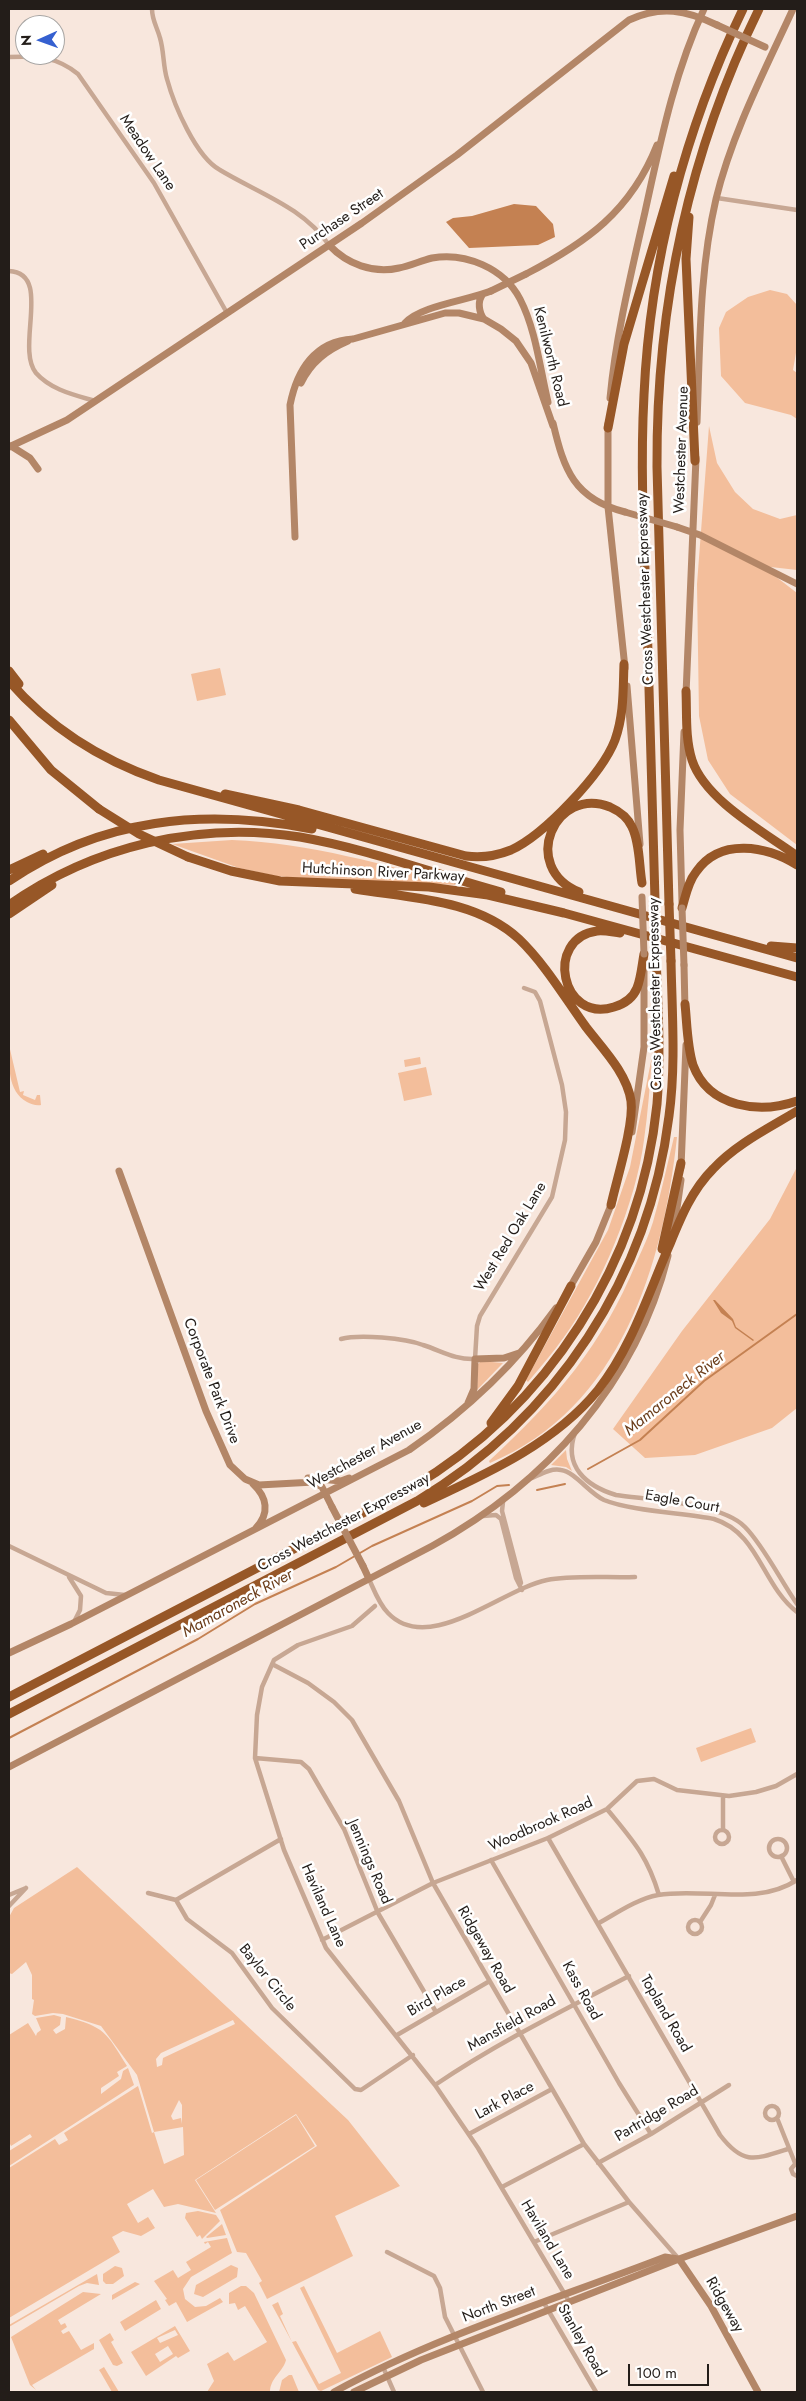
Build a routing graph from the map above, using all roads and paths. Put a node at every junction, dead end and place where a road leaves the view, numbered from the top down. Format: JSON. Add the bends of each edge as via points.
{"nodes":[{"id":1,"x":152,"y":9,"type":"edge"},
{"id":2,"x":641,"y":9,"type":"edge"},
{"id":3,"x":704,"y":9,"type":"edge"},
{"id":4,"x":743,"y":9,"type":"edge"},
{"id":5,"x":758,"y":9,"type":"edge"},
{"id":6,"x":793,"y":9,"type":"edge"},
{"id":7,"x":680,"y":10,"type":"edge"},
{"id":8,"x":700,"y":17,"type":"junction"},
{"id":9,"x":629,"y":20,"type":"junction"},
{"id":10,"x":774,"y":51,"type":"junction"},
{"id":11,"x":9,"y":57,"type":"edge"},
{"id":12,"x":666,"y":121,"type":"junction"},
{"id":13,"x":690,"y":140,"type":"junction"},
{"id":14,"x":698,"y":162,"type":"junction"},
{"id":15,"x":717,"y":198,"type":"junction"},
{"id":16,"x":797,"y":210,"type":"edge"},
{"id":17,"x":329,"y":245,"type":"junction"},
{"id":18,"x":9,"y":271,"type":"edge"},
{"id":19,"x":483,"y":294,"type":"junction"},
{"id":20,"x":227,"y":313,"type":"junction"},
{"id":21,"x":484,"y":319,"type":"junction"},
{"id":22,"x":405,"y":323,"type":"junction"},
{"id":23,"x":96,"y":401,"type":"junction"},
{"id":24,"x":553,"y":426,"type":"junction"},
{"id":25,"x":608,"y":428,"type":"junction"},
{"id":26,"x":10,"y":447,"type":"edge"},
{"id":27,"x":695,"y":462,"type":"junction"},
{"id":28,"x":38,"y":469,"type":"dead end"},
{"id":29,"x":608,"y":507,"type":"junction"},
{"id":30,"x":693,"y":532,"type":"junction"},
{"id":31,"x":295,"y":537,"type":"dead end"},
{"id":32,"x":797,"y":584,"type":"edge"},
{"id":33,"x":624,"y":664,"type":"junction"},
{"id":34,"x":9,"y":671,"type":"edge"},
{"id":35,"x":9,"y":681,"type":"edge"},
{"id":36,"x":686,"y":691,"type":"junction"},
{"id":37,"x":41,"y":712,"type":"junction"},
{"id":38,"x":9,"y":720,"type":"edge"},
{"id":39,"x":9,"y":725,"type":"edge"},
{"id":40,"x":25,"y":740,"type":"junction"},
{"id":41,"x":177,"y":786,"type":"junction"},
{"id":42,"x":94,"y":838,"type":"junction"},
{"id":43,"x":381,"y":842,"type":"junction"},
{"id":44,"x":112,"y":853,"type":"junction"},
{"id":45,"x":797,"y":856,"type":"edge"},
{"id":46,"x":797,"y":865,"type":"edge"},
{"id":47,"x":9,"y":870,"type":"edge"},
{"id":48,"x":9,"y":881,"type":"edge"},
{"id":49,"x":325,"y":884,"type":"junction"},
{"id":50,"x":642,"y":884,"type":"junction"},
{"id":51,"x":9,"y":905,"type":"edge"},
{"id":52,"x":612,"y":905,"type":"junction"},
{"id":53,"x":682,"y":908,"type":"junction"},
{"id":54,"x":564,"y":913,"type":"junction"},
{"id":55,"x":9,"y":914,"type":"edge"},
{"id":56,"x":651,"y":936,"type":"junction"},
{"id":57,"x":729,"y":938,"type":"junction"},
{"id":58,"x":797,"y":948,"type":"edge"},
{"id":59,"x":644,"y":954,"type":"junction"},
{"id":60,"x":797,"y":958,"type":"edge"},
{"id":61,"x":754,"y":965,"type":"junction"},
{"id":62,"x":797,"y":977,"type":"edge"},
{"id":63,"x":797,"y":982,"type":"edge"},
{"id":64,"x":524,"y":988,"type":"dead end"},
{"id":65,"x":685,"y":1004,"type":"junction"},
{"id":66,"x":797,"y":1101,"type":"edge"},
{"id":67,"x":797,"y":1111,"type":"edge"},
{"id":68,"x":682,"y":1163,"type":"junction"},
{"id":69,"x":119,"y":1171,"type":"dead end"},
{"id":70,"x":612,"y":1205,"type":"junction"},
{"id":71,"x":671,"y":1240,"type":"junction"},
{"id":72,"x":655,"y":1278,"type":"junction"},
{"id":73,"x":571,"y":1286,"type":"junction"},
{"id":74,"x":341,"y":1339,"type":"dead end"},
{"id":75,"x":522,"y":1351,"type":"junction"},
{"id":76,"x":475,"y":1359,"type":"junction"},
{"id":77,"x":466,"y":1408,"type":"junction"},
{"id":78,"x":575,"y":1432,"type":"junction"},
{"id":79,"x":467,"y":1450,"type":"junction"},
{"id":80,"x":384,"y":1464,"type":"junction"},
{"id":81,"x":531,"y":1478,"type":"junction"},
{"id":82,"x":293,"y":1483,"type":"junction"},
{"id":83,"x":252,"y":1484,"type":"junction"},
{"id":84,"x":326,"y":1494,"type":"junction"},
{"id":85,"x":503,"y":1502,"type":"junction"},
{"id":86,"x":483,"y":1516,"type":"junction"},
{"id":87,"x":365,"y":1529,"type":"junction"},
{"id":88,"x":254,"y":1531,"type":"junction"},
{"id":89,"x":9,"y":1546,"type":"edge"},
{"id":90,"x":69,"y":1577,"type":"junction"},
{"id":91,"x":635,"y":1577,"type":"dead end"},
{"id":92,"x":369,"y":1580,"type":"junction"},
{"id":93,"x":522,"y":1590,"type":"junction"},
{"id":94,"x":128,"y":1595,"type":"junction"},
{"id":95,"x":797,"y":1604,"type":"edge"},
{"id":96,"x":376,"y":1606,"type":"dead end"},
{"id":97,"x":797,"y":1612,"type":"edge"},
{"id":98,"x":71,"y":1624,"type":"junction"},
{"id":99,"x":9,"y":1654,"type":"edge"},
{"id":100,"x":272,"y":1664,"type":"junction"},
{"id":101,"x":35,"y":1684,"type":"junction"},
{"id":102,"x":9,"y":1694,"type":"edge"},
{"id":103,"x":9,"y":1698,"type":"edge"},
{"id":104,"x":9,"y":1715,"type":"edge"},
{"id":105,"x":255,"y":1758,"type":"junction"},
{"id":106,"x":9,"y":1767,"type":"edge"},
{"id":107,"x":797,"y":1774,"type":"edge"},
{"id":108,"x":723,"y":1796,"type":"junction"},
{"id":109,"x":608,"y":1809,"type":"junction"},
{"id":110,"x":723,"y":1830,"type":"dead end"},
{"id":111,"x":548,"y":1838,"type":"junction"},
{"id":112,"x":281,"y":1839,"type":"junction"},
{"id":113,"x":781,"y":1856,"type":"junction"},
{"id":114,"x":491,"y":1860,"type":"junction"},
{"id":115,"x":796,"y":1881,"type":"edge"},
{"id":116,"x":433,"y":1883,"type":"junction"},
{"id":117,"x":148,"y":1893,"type":"dead end"},
{"id":118,"x":9,"y":1895,"type":"edge"},
{"id":119,"x":659,"y":1895,"type":"junction"},
{"id":120,"x":715,"y":1895,"type":"junction"},
{"id":121,"x":176,"y":1900,"type":"junction"},
{"id":122,"x":9,"y":1906,"type":"edge"},
{"id":123,"x":377,"y":1910,"type":"junction"},
{"id":124,"x":700,"y":1922,"type":"dead end"},
{"id":125,"x":599,"y":1923,"type":"junction"},
{"id":126,"x":322,"y":1940,"type":"junction"},
{"id":127,"x":629,"y":1976,"type":"junction"},
{"id":128,"x":488,"y":1982,"type":"junction"},
{"id":129,"x":574,"y":2005,"type":"junction"},
{"id":130,"x":436,"y":2012,"type":"junction"},
{"id":131,"x":520,"y":2034,"type":"junction"},
{"id":132,"x":397,"y":2035,"type":"junction"},
{"id":133,"x":413,"y":2055,"type":"junction"},
{"id":134,"x":435,"y":2085,"type":"junction"},
{"id":135,"x":728,"y":2086,"type":"dead end"},
{"id":136,"x":552,"y":2090,"type":"junction"},
{"id":137,"x":702,"y":2102,"type":"junction"},
{"id":138,"x":777,"y":2118,"type":"dead end"},
{"id":139,"x":469,"y":2134,"type":"junction"},
{"id":140,"x":651,"y":2134,"type":"junction"},
{"id":141,"x":584,"y":2144,"type":"junction"},
{"id":142,"x":788,"y":2149,"type":"junction"},
{"id":143,"x":598,"y":2162,"type":"junction"},
{"id":144,"x":796,"y":2163,"type":"edge"},
{"id":145,"x":797,"y":2176,"type":"edge"},
{"id":146,"x":502,"y":2188,"type":"junction"},
{"id":147,"x":629,"y":2202,"type":"junction"},
{"id":148,"x":797,"y":2216,"type":"edge"},
{"id":149,"x":534,"y":2242,"type":"junction"},
{"id":150,"x":387,"y":2252,"type":"dead end"},
{"id":151,"x":679,"y":2259,"type":"junction"},
{"id":152,"x":565,"y":2295,"type":"junction"},
{"id":153,"x":544,"y":2303,"type":"junction"},
{"id":154,"x":570,"y":2303,"type":"junction"},
{"id":155,"x":548,"y":2311,"type":"junction"},
{"id":156,"x":454,"y":2337,"type":"junction"},
{"id":157,"x":458,"y":2346,"type":"junction"},
{"id":158,"x":383,"y":2367,"type":"junction"},
{"id":159,"x":387,"y":2376,"type":"junction"},
{"id":160,"x":334,"y":2392,"type":"edge"},
{"id":161,"x":354,"y":2392,"type":"edge"},
{"id":162,"x":394,"y":2392,"type":"edge"},
{"id":163,"x":483,"y":2392,"type":"edge"},
{"id":164,"x":596,"y":2392,"type":"edge"},
{"id":165,"x":758,"y":2392,"type":"edge"}],
"edges":[{"from":1,"to":17,"type":"street","via":[[169,85],[192,137],[204,155],[219,170],[278,200],[300,216]]},
{"from":2,"to":9,"type":"main road"},
{"from":3,"to":8,"type":"main road"},
{"from":4,"to":13,"type":"highway","name":"Cross Westchester Expressway"},
{"from":5,"to":14,"type":"highway","name":"Cross Westchester Expressway","via":[[724,88]]},
{"from":6,"to":10,"type":"main road","name":"Westchester Avenue"},
{"from":7,"to":8,"type":"main road"},
{"from":7,"to":9,"type":"main road","name":"Purchase Street","via":[[657,10]]},
{"from":8,"to":10,"type":"main road","bridge":true},
{"from":8,"to":12,"type":"main road"},
{"from":9,"to":17,"type":"main road","name":"Purchase Street","via":[[457,156]]},
{"from":10,"to":15,"type":"main road","name":"Westchester Avenue","via":[[740,127]]},
{"from":11,"to":20,"type":"street","name":"Meadow Lane","via":[[50,58],[78,74],[154,183]]},
{"from":12,"to":19,"type":"main road","name":"Kenilworth Road","bridge":true,"via":[[645,171],[616,212],[575,246]]},
{"from":12,"to":25,"type":"main road","via":[[618,338]]},
{"from":13,"to":25,"type":"highway","via":[[670,187],[629,324]]},
{"from":13,"to":79,"type":"highway","name":"Cross Westchester Expressway","bridge":true,"via":[[659,264],[643,397],[659,1057],[655,1115],[642,1184],[623,1241],[594,1303],[562,1352],[518,1404]]},
{"from":14,"to":27,"type":"highway","via":[[686,250]]},
{"from":14,"to":87,"type":"highway","name":"Cross Westchester Expressway","bridge":true,"via":[[671,279],[662,338],[657,407],[673,1067],[665,1146],[645,1222],[614,1295],[569,1367],[513,1430],[475,1462],[443,1485]]},
{"from":15,"to":16,"type":"street"},
{"from":15,"to":27,"type":"main road","name":"Westchester Avenue","via":[[704,282]]},
{"from":17,"to":20,"type":"main road","name":"Purchase Street"},
{"from":17,"to":24,"type":"main road","name":"Kenilworth Road","via":[[351,262],[374,269],[392,270],[430,259],[452,257],[478,263],[498,274],[514,289],[527,314]]},
{"from":18,"to":23,"type":"street","via":[[21,273],[32,292],[28,346],[36,373],[55,388]]},
{"from":19,"to":21,"type":"main road","via":[[480,304]]},
{"from":19,"to":22,"type":"main road","name":"Kenilworth Road","via":[[436,306],[408,318]]},
{"from":20,"to":23,"type":"main road","name":"Purchase Street"},
{"from":21,"to":22,"type":"main road","name":"Kenilworth Road","via":[[454,312]]},
{"from":21,"to":24,"type":"main road","name":"Kenilworth Road","via":[[509,334],[527,355]]},
{"from":22,"to":31,"type":"main road","name":"Kenilworth Road","via":[[328,344],[300,373],[293,391],[292,414]]},
{"from":23,"to":26,"type":"main road","name":"Purchase Street","via":[[52,428]]},
{"from":24,"to":29,"type":"main road","name":"Kenilworth Road","via":[[570,477],[596,502]]},
{"from":25,"to":29,"type":"main road"},
{"from":26,"to":28,"type":"main road","via":[[30,458]]},
{"from":27,"to":30,"type":"main road","name":"Westchester Avenue"},
{"from":29,"to":30,"type":"main road","name":"Kenilworth Road","bridge":true},
{"from":29,"to":33,"type":"main road"},
{"from":30,"to":32,"type":"main road","name":"Kenilworth Road"},
{"from":30,"to":36,"type":"main road","name":"Westchester Avenue"},
{"from":33,"to":41,"type":"highway","via":[[620,722],[604,763],[533,836],[499,854],[466,856],[292,808]]},
{"from":33,"to":50,"type":"main road","via":[[638,793]]},
{"from":34,"to":37,"type":"highway"},
{"from":35,"to":37,"type":"highway","name":"Hutchinson River Parkway"},
{"from":36,"to":45,"type":"highway","via":[[689,749],[703,782],[722,801]]},
{"from":36,"to":53,"type":"main road","name":"Westchester Avenue","via":[[680,830]]},
{"from":37,"to":41,"type":"highway","name":"Hutchinson River Parkway","via":[[105,757],[140,774]]},
{"from":38,"to":40,"type":"highway","name":"Hutchinson River Parkway"},
{"from":39,"to":40,"type":"highway"},
{"from":40,"to":49,"type":"highway","name":"Hutchinson River Parkway","bridge":true,"via":[[59,776],[99,809],[139,834],[188,857],[251,876]]},
{"from":41,"to":43,"type":"highway","name":"Hutchinson River Parkway"},
{"from":42,"to":43,"type":"highway","via":[[160,822],[225,818],[274,822]]},
{"from":42,"to":47,"type":"highway","via":[[48,852]]},
{"from":42,"to":48,"type":"highway","via":[[52,856]]},
{"from":43,"to":52,"type":"highway","name":"Hutchinson River Parkway"},
{"from":44,"to":51,"type":"highway","via":[[58,875]]},
{"from":44,"to":54,"type":"highway","via":[[199,834],[292,836],[505,893]]},
{"from":44,"to":55,"type":"highway","via":[[51,885]]},
{"from":46,"to":53,"type":"highway","via":[[775,853],[755,848],[719,853],[695,872]]},
{"from":49,"to":54,"type":"highway","name":"Hutchinson River Parkway","via":[[458,890]]},
{"from":49,"to":70,"type":"highway","via":[[466,909],[495,921],[525,946],[618,1070],[629,1092],[631,1119]]},
{"from":50,"to":52,"type":"highway","via":[[635,834],[625,818],[599,804],[568,811],[558,820],[549,836],[547,850],[551,867],[567,886]]},
{"from":50,"to":59,"type":"main road","name":"Westchester Avenue","bridge":true},
{"from":52,"to":57,"type":"highway","name":"Hutchinson River Parkway"},
{"from":53,"to":65,"type":"main road","name":"Westchester Avenue","bridge":true},
{"from":54,"to":56,"type":"highway","name":"Hutchinson River Parkway"},
{"from":56,"to":59,"type":"highway","via":[[602,930],[585,935],[566,956],[566,983],[574,997],[588,1006],[616,1007],[636,990]]},
{"from":56,"to":61,"type":"highway","name":"Hutchinson River Parkway"},
{"from":57,"to":58,"type":"highway"},
{"from":57,"to":60,"type":"highway","name":"Hutchinson River Parkway"},
{"from":59,"to":70,"type":"main road","name":"Westchester Avenue","via":[[645,1027],[641,1084],[629,1147]]},
{"from":61,"to":62,"type":"highway","name":"Hutchinson River Parkway"},
{"from":61,"to":63,"type":"highway"},
{"from":64,"to":76,"type":"street","name":"West Red Oak Lane","via":[[535,992],[540,1001],[562,1085],[566,1112],[565,1140],[552,1196],[480,1316]]},
{"from":65,"to":66,"type":"highway","via":[[692,1063],[711,1090],[748,1108],[770,1108]]},
{"from":65,"to":68,"type":"main road"},
{"from":67,"to":71,"type":"highway","via":[[718,1163],[695,1191]]},
{"from":68,"to":71,"type":"main road"},
{"from":68,"to":72,"type":"highway"},
{"from":69,"to":83,"type":"main road","name":"Corporate Park Drive","via":[[219,1444],[236,1472]]},
{"from":70,"to":73,"type":"main road","name":"Westchester Avenue"},
{"from":71,"to":72,"type":"highway"},
{"from":71,"to":78,"type":"main road","via":[[660,1283],[637,1340],[612,1383]]},
{"from":72,"to":87,"type":"highway","via":[[642,1313],[615,1365],[571,1418],[510,1460]]},
{"from":73,"to":75,"type":"main road","name":"Westchester Avenue"},
{"from":73,"to":79,"type":"highway","via":[[509,1401]]},
{"from":74,"to":76,"type":"street","via":[[363,1336],[404,1340],[451,1357]]},
{"from":75,"to":76,"type":"main road","via":[[504,1358]]},
{"from":75,"to":77,"type":"main road","name":"Westchester Avenue"},
{"from":76,"to":77,"type":"main road","via":[[474,1389]]},
{"from":77,"to":80,"type":"main road","name":"Westchester Avenue"},
{"from":78,"to":81,"type":"main road"},
{"from":78,"to":95,"type":"street","name":"Eagle Court","via":[[570,1448],[571,1460],[590,1481],[616,1495],[712,1510],[730,1516],[750,1533]]},
{"from":79,"to":101,"type":"highway","name":"Cross Westchester Expressway","via":[[394,1498]]},
{"from":80,"to":82,"type":"main road","via":[[341,1481],[310,1478]]},
{"from":80,"to":84,"type":"main road","name":"Westchester Avenue"},
{"from":81,"to":85,"type":"main road"},
{"from":81,"to":97,"type":"street","name":"Eagle Court","via":[[562,1470],[604,1500],[714,1519],[730,1525],[744,1536],[786,1601]]},
{"from":82,"to":83,"type":"main road"},
{"from":82,"to":84,"type":"main road","via":[[314,1482]]},
{"from":83,"to":88,"type":"main road","name":"Corporate Park Drive","via":[[263,1496],[266,1508]]},
{"from":84,"to":88,"type":"main road","name":"Westchester Avenue"},
{"from":84,"to":92,"type":"main road","bridge":true},
{"from":85,"to":86,"type":"main road"},
{"from":85,"to":93,"type":"street","via":[[502,1511]]},
{"from":86,"to":92,"type":"main road"},
{"from":86,"to":93,"type":"street","via":[[496,1515],[501,1519]]},
{"from":87,"to":104,"type":"highway","name":"Cross Westchester Expressway"},
{"from":88,"to":94,"type":"main road","name":"Westchester Avenue"},
{"from":89,"to":90,"type":"street"},
{"from":90,"to":94,"type":"street","via":[[106,1593]]},
{"from":90,"to":98,"type":"street","via":[[81,1596],[77,1616]]},
{"from":91,"to":93,"type":"street","via":[[547,1580]]},
{"from":92,"to":93,"type":"street","via":[[389,1614],[405,1624],[424,1628],[450,1622]]},
{"from":92,"to":106,"type":"main road"},
{"from":94,"to":98,"type":"main road","name":"Westchester Avenue"},
{"from":96,"to":100,"type":"street","name":"Haviland Lane","via":[[352,1626],[298,1645],[278,1656]]},
{"from":98,"to":99,"type":"main road","name":"Westchester Avenue"},
{"from":100,"to":105,"type":"street","name":"Haviland Lane","via":[[262,1687]]},
{"from":100,"to":116,"type":"street","name":"Ridgeway Road","via":[[308,1683],[352,1720],[399,1801]]},
{"from":101,"to":102,"type":"highway"},
{"from":101,"to":103,"type":"highway","name":"Cross Westchester Expressway"},
{"from":105,"to":112,"type":"street","name":"Haviland Lane"},
{"from":105,"to":123,"type":"street","name":"Jennings Road","via":[[301,1762],[309,1769],[344,1830]]},
{"from":107,"to":108,"type":"street","name":"Woodbrook Road","via":[[776,1786],[756,1792]]},
{"from":108,"to":109,"type":"street","name":"Woodbrook Road","via":[[691,1793],[654,1780],[643,1780],[632,1783]]},
{"from":108,"to":110,"type":"street"},
{"from":109,"to":111,"type":"street","name":"Woodbrook Road"},
{"from":109,"to":119,"type":"street","via":[[643,1853]]},
{"from":111,"to":114,"type":"street","name":"Woodbrook Road"},
{"from":111,"to":125,"type":"street","name":"Topland Road"},
{"from":112,"to":121,"type":"street"},
{"from":112,"to":126,"type":"street","name":"Haviland Lane"},
{"from":113,"to":113,"type":"street","via":[[787,1850],[786,1844],[782,1840],[773,1840],[769,1850],[772,1855]]},
{"from":113,"to":115,"type":"street"},
{"from":114,"to":116,"type":"street","name":"Woodbrook Road"},
{"from":114,"to":129,"type":"street","name":"Kass Road"},
{"from":115,"to":120,"type":"street","via":[[761,1892]]},
{"from":116,"to":123,"type":"street","name":"Woodbrook Road"},
{"from":116,"to":128,"type":"street","name":"Ridgeway Road"},
{"from":117,"to":121,"type":"street"},
{"from":118,"to":122,"type":"street","via":[[26,1888]]},
{"from":119,"to":120,"type":"street"},
{"from":119,"to":125,"type":"street"},
{"from":120,"to":124,"type":"street"},
{"from":121,"to":133,"type":"street","name":"Baylor Circle","via":[[187,1919],[232,1953],[272,2008],[354,2089],[361,2090]]},
{"from":123,"to":126,"type":"street","name":"Woodbrook Road"},
{"from":123,"to":130,"type":"street","name":"Jennings Road"},
{"from":125,"to":127,"type":"street","name":"Topland Road"},
{"from":126,"to":132,"type":"street","name":"Haviland Lane","via":[[333,1960]]},
{"from":127,"to":129,"type":"street","name":"Mansfield Road"},
{"from":127,"to":137,"type":"street","name":"Topland Road"},
{"from":128,"to":130,"type":"street","name":"Bird Place"},
{"from":128,"to":131,"type":"street","name":"Ridgeway Road"},
{"from":129,"to":131,"type":"street","name":"Mansfield Road"},
{"from":129,"to":140,"type":"street","name":"Kass Road"},
{"from":130,"to":132,"type":"street","name":"Bird Place"},
{"from":131,"to":134,"type":"street","name":"Mansfield Road"},
{"from":131,"to":136,"type":"street","name":"Ridgeway Road"},
{"from":132,"to":133,"type":"street","name":"Haviland Lane"},
{"from":133,"to":134,"type":"street","name":"Haviland Lane"},
{"from":134,"to":139,"type":"street","name":"Haviland Lane"},
{"from":135,"to":137,"type":"street","name":"Partridge Road"},
{"from":136,"to":139,"type":"street","name":"Lark Place"},
{"from":136,"to":141,"type":"street","name":"Ridgeway Road"},
{"from":137,"to":140,"type":"street","name":"Partridge Road"},
{"from":137,"to":142,"type":"street","name":"Topland Road","via":[[720,2135],[740,2156],[764,2157]]},
{"from":138,"to":142,"type":"street"},
{"from":139,"to":146,"type":"street","name":"Haviland Lane"},
{"from":140,"to":143,"type":"street","name":"Partridge Road"},
{"from":141,"to":143,"type":"street","name":"Ridgeway Road"},
{"from":141,"to":146,"type":"street"},
{"from":142,"to":144,"type":"street"},
{"from":143,"to":147,"type":"street","name":"Ridgeway Road"},
{"from":144,"to":145,"type":"street","via":[[791,2169]]},
{"from":146,"to":149,"type":"street","name":"Haviland Lane"},
{"from":147,"to":149,"type":"street"},
{"from":147,"to":151,"type":"street","name":"Ridgeway Road"},
{"from":148,"to":151,"type":"main road","name":"North Street"},
{"from":149,"to":152,"type":"street","name":"Haviland Lane"},
{"from":150,"to":156,"type":"street","via":[[434,2276]]},
{"from":151,"to":152,"type":"main road","name":"North Street","via":[[665,2257]]},
{"from":151,"to":154,"type":"main road","name":"North Street"},
{"from":151,"to":165,"type":"main road","name":"Ridgeway","via":[[711,2306]]},
{"from":152,"to":153,"type":"main road","name":"North Street"},
{"from":152,"to":154,"type":"street","name":"Haviland Lane"},
{"from":153,"to":155,"type":"street","name":"Stanley Road"},
{"from":153,"to":156,"type":"main road","name":"North Street"},
{"from":154,"to":155,"type":"main road","name":"North Street"},
{"from":155,"to":157,"type":"main road","name":"North Street"},
{"from":155,"to":164,"type":"street","name":"Stanley Road"},
{"from":156,"to":157,"type":"street"},
{"from":156,"to":158,"type":"main road","name":"North Street"},
{"from":157,"to":159,"type":"main road","name":"North Street"},
{"from":157,"to":163,"type":"street"},
{"from":158,"to":159,"type":"street"},
{"from":158,"to":160,"type":"main road","name":"North Street"},
{"from":159,"to":161,"type":"main road","name":"North Street"},
{"from":159,"to":162,"type":"street"}]}
